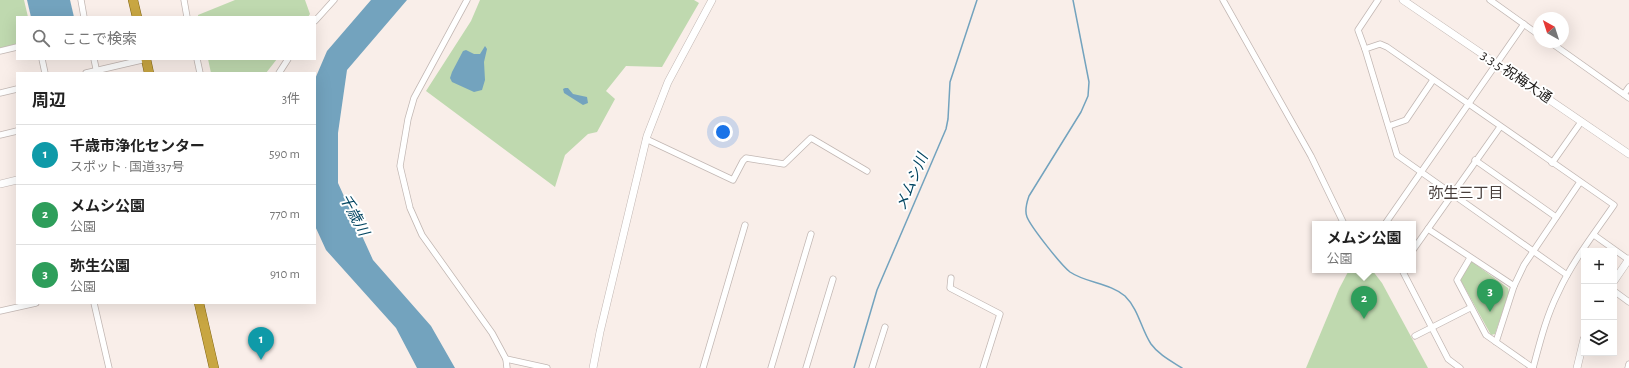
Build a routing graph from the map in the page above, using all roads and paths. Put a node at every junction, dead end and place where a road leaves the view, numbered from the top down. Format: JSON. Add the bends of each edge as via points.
{"nodes":[{"id":1,"x":81,"y":0,"type":"edge"},
{"id":2,"x":134,"y":0,"type":"edge"},
{"id":3,"x":184,"y":0,"type":"edge"},
{"id":4,"x":334,"y":0,"type":"edge"},
{"id":5,"x":467,"y":0,"type":"edge"},
{"id":6,"x":712,"y":0,"type":"edge"},
{"id":7,"x":1223,"y":0,"type":"edge"},
{"id":8,"x":1378,"y":0,"type":"edge"},
{"id":9,"x":1403,"y":0,"type":"edge"},
{"id":10,"x":1490,"y":0,"type":"edge"},
{"id":11,"x":84,"y":16,"type":"edge"},
{"id":12,"x":137,"y":16,"type":"edge"},
{"id":13,"x":188,"y":16,"type":"edge"},
{"id":14,"x":316,"y":20,"type":"edge"},
{"id":15,"x":1524,"y":24,"type":"junction"},
{"id":16,"x":1533,"y":30,"type":"edge"},
{"id":17,"x":16,"y":47,"type":"edge"},
{"id":18,"x":1559,"y":48,"type":"edge"},
{"id":19,"x":1365,"y":49,"type":"junction"},
{"id":20,"x":0,"y":51,"type":"edge"},
{"id":21,"x":42,"y":60,"type":"edge"},
{"id":22,"x":94,"y":60,"type":"edge"},
{"id":23,"x":142,"y":60,"type":"edge"},
{"id":24,"x":146,"y":60,"type":"edge"},
{"id":25,"x":197,"y":60,"type":"edge"},
{"id":26,"x":287,"y":60,"type":"edge"},
{"id":27,"x":1497,"y":64,"type":"junction"},
{"id":28,"x":45,"y":72,"type":"edge"},
{"id":29,"x":96,"y":72,"type":"edge"},
{"id":30,"x":149,"y":72,"type":"edge"},
{"id":31,"x":200,"y":72,"type":"edge"},
{"id":32,"x":279,"y":72,"type":"edge"},
{"id":33,"x":1433,"y":80,"type":"junction"},
{"id":34,"x":1629,"y":87,"type":"edge"},
{"id":35,"x":16,"y":89,"type":"edge"},
{"id":36,"x":0,"y":93,"type":"edge"},
{"id":37,"x":1627,"y":96,"type":"edge"},
{"id":38,"x":1468,"y":104,"type":"junction"},
{"id":39,"x":1581,"y":122,"type":"junction"},
{"id":40,"x":1389,"y":126,"type":"junction"},
{"id":41,"x":1500,"y":126,"type":"junction"},
{"id":42,"x":16,"y":132,"type":"edge"},
{"id":43,"x":0,"y":135,"type":"edge"},
{"id":44,"x":646,"y":139,"type":"junction"},
{"id":45,"x":1629,"y":153,"type":"edge"},
{"id":46,"x":1475,"y":160,"type":"junction"},
{"id":47,"x":1552,"y":163,"type":"junction"},
{"id":48,"x":867,"y":170,"type":"dead end"},
{"id":49,"x":1421,"y":173,"type":"junction"},
{"id":50,"x":16,"y":180,"type":"edge"},
{"id":51,"x":1580,"y":182,"type":"junction"},
{"id":52,"x":0,"y":184,"type":"edge"},
{"id":53,"x":1452,"y":195,"type":"junction"},
{"id":54,"x":1556,"y":216,"type":"junction"},
{"id":55,"x":1343,"y":221,"type":"edge"},
{"id":56,"x":1387,"y":221,"type":"edge"},
{"id":57,"x":745,"y":225,"type":"dead end"},
{"id":58,"x":1428,"y":229,"type":"junction"},
{"id":59,"x":811,"y":234,"type":"dead end"},
{"id":60,"x":1594,"y":235,"type":"junction"},
{"id":61,"x":1416,"y":246,"type":"edge"},
{"id":62,"x":1533,"y":251,"type":"junction"},
{"id":63,"x":1470,"y":258,"type":"junction"},
{"id":64,"x":1629,"y":260,"type":"edge"},
{"id":65,"x":1404,"y":273,"type":"edge"},
{"id":66,"x":1567,"y":275,"type":"junction"},
{"id":67,"x":1617,"y":277,"type":"edge"},
{"id":68,"x":951,"y":278,"type":"dead end"},
{"id":69,"x":833,"y":279,"type":"dead end"},
{"id":70,"x":1514,"y":286,"type":"junction"},
{"id":71,"x":1617,"y":293,"type":"edge"},
{"id":72,"x":1629,"y":302,"type":"edge"},
{"id":73,"x":32,"y":304,"type":"edge"},
{"id":74,"x":94,"y":304,"type":"edge"},
{"id":75,"x":199,"y":304,"type":"edge"},
{"id":76,"x":1470,"y":308,"type":"junction"},
{"id":77,"x":0,"y":311,"type":"edge"},
{"id":78,"x":885,"y":327,"type":"dead end"},
{"id":79,"x":1432,"y":327,"type":"junction"},
{"id":80,"x":1415,"y":336,"type":"dead end"},
{"id":81,"x":1496,"y":342,"type":"junction"},
{"id":82,"x":1581,"y":351,"type":"edge"},
{"id":83,"x":506,"y":359,"type":"junction"},
{"id":84,"x":1629,"y":364,"type":"edge"},
{"id":85,"x":109,"y":368,"type":"edge"},
{"id":86,"x":214,"y":368,"type":"edge"},
{"id":87,"x":507,"y":368,"type":"edge"},
{"id":88,"x":547,"y":368,"type":"edge"},
{"id":89,"x":594,"y":368,"type":"edge"},
{"id":90,"x":703,"y":368,"type":"edge"},
{"id":91,"x":771,"y":368,"type":"edge"},
{"id":92,"x":806,"y":368,"type":"edge"},
{"id":93,"x":872,"y":368,"type":"edge"},
{"id":94,"x":983,"y":368,"type":"edge"},
{"id":95,"x":1460,"y":368,"type":"edge"},
{"id":96,"x":1533,"y":368,"type":"edge"},
{"id":97,"x":1577,"y":368,"type":"edge"},
{"id":98,"x":1628,"y":368,"type":"edge"}],
"edges":[{"from":1,"to":11,"type":"street"},
{"from":2,"to":12,"type":"highway"},
{"from":3,"to":13,"type":"street"},
{"from":4,"to":14,"type":"street"},
{"from":5,"to":83,"type":"street","via":[[414,98],[400,166],[410,208],[422,235],[492,333]]},
{"from":6,"to":44,"type":"street","via":[[668,82]]},
{"from":7,"to":55,"type":"street","via":[[1311,156]]},
{"from":8,"to":19,"type":"street","via":[[1358,30]]},
{"from":9,"to":27,"type":"street","name":"3.3.5 祝梅大通"},
{"from":10,"to":15,"type":"street"},
{"from":15,"to":16,"type":"street"},
{"from":15,"to":27,"type":"street"},
{"from":17,"to":20,"type":"street"},
{"from":18,"to":37,"type":"street"},
{"from":19,"to":33,"type":"street","via":[[1380,44],[1387,47]]},
{"from":19,"to":40,"type":"street"},
{"from":21,"to":28,"type":"street"},
{"from":22,"to":29,"type":"street"},
{"from":23,"to":29,"type":"street"},
{"from":24,"to":30,"type":"highway"},
{"from":25,"to":31,"type":"street"},
{"from":26,"to":32,"type":"street"},
{"from":27,"to":38,"type":"street"},
{"from":27,"to":39,"type":"street","name":"3.3.5 祝梅大通"},
{"from":33,"to":38,"type":"street"},
{"from":33,"to":40,"type":"street","via":[[1406,120]]},
{"from":34,"to":37,"type":"street"},
{"from":35,"to":36,"type":"street"},
{"from":38,"to":41,"type":"street"},
{"from":38,"to":49,"type":"street"},
{"from":39,"to":45,"type":"street","name":"3.3.5 祝梅大通"},
{"from":39,"to":47,"type":"street"},
{"from":40,"to":49,"type":"street","via":[[1397,155]]},
{"from":41,"to":46,"type":"street"},
{"from":41,"to":47,"type":"street"},
{"from":42,"to":43,"type":"street"},
{"from":44,"to":48,"type":"street","via":[[733,180],[746,158],[784,164],[811,138]]},
{"from":44,"to":89,"type":"street","via":[[603,317]]},
{"from":46,"to":53,"type":"street"},
{"from":46,"to":54,"type":"street"},
{"from":47,"to":51,"type":"street"},
{"from":49,"to":53,"type":"street"},
{"from":49,"to":56,"type":"street"},
{"from":50,"to":52,"type":"street"},
{"from":51,"to":54,"type":"street"},
{"from":51,"to":60,"type":"street","via":[[1614,205]]},
{"from":53,"to":58,"type":"street"},
{"from":53,"to":62,"type":"street"},
{"from":54,"to":62,"type":"street"},
{"from":57,"to":90,"type":"street"},
{"from":58,"to":61,"type":"street"},
{"from":58,"to":63,"type":"street"},
{"from":59,"to":91,"type":"street"},
{"from":60,"to":64,"type":"street"},
{"from":60,"to":66,"type":"street"},
{"from":62,"to":66,"type":"street"},
{"from":62,"to":70,"type":"street"},
{"from":63,"to":70,"type":"street"},
{"from":63,"to":76,"type":"street","via":[[1456,280]]},
{"from":64,"to":67,"type":"street"},
{"from":65,"to":79,"type":"street"},
{"from":66,"to":96,"type":"street","via":[[1545,324]]},
{"from":68,"to":94,"type":"street","via":[[950,288],[1000,314]]},
{"from":69,"to":92,"type":"street"},
{"from":70,"to":81,"type":"street"},
{"from":71,"to":72,"type":"street"},
{"from":73,"to":77,"type":"street"},
{"from":74,"to":85,"type":"street"},
{"from":75,"to":86,"type":"highway"},
{"from":76,"to":79,"type":"street"},
{"from":76,"to":81,"type":"street","via":[[1486,335]]},
{"from":78,"to":93,"type":"street"},
{"from":79,"to":80,"type":"street"},
{"from":79,"to":95,"type":"street","via":[[1448,359]]},
{"from":81,"to":96,"type":"street"},
{"from":82,"to":97,"type":"street"},
{"from":83,"to":87,"type":"street"},
{"from":83,"to":88,"type":"street"},
{"from":84,"to":98,"type":"street"}]}
